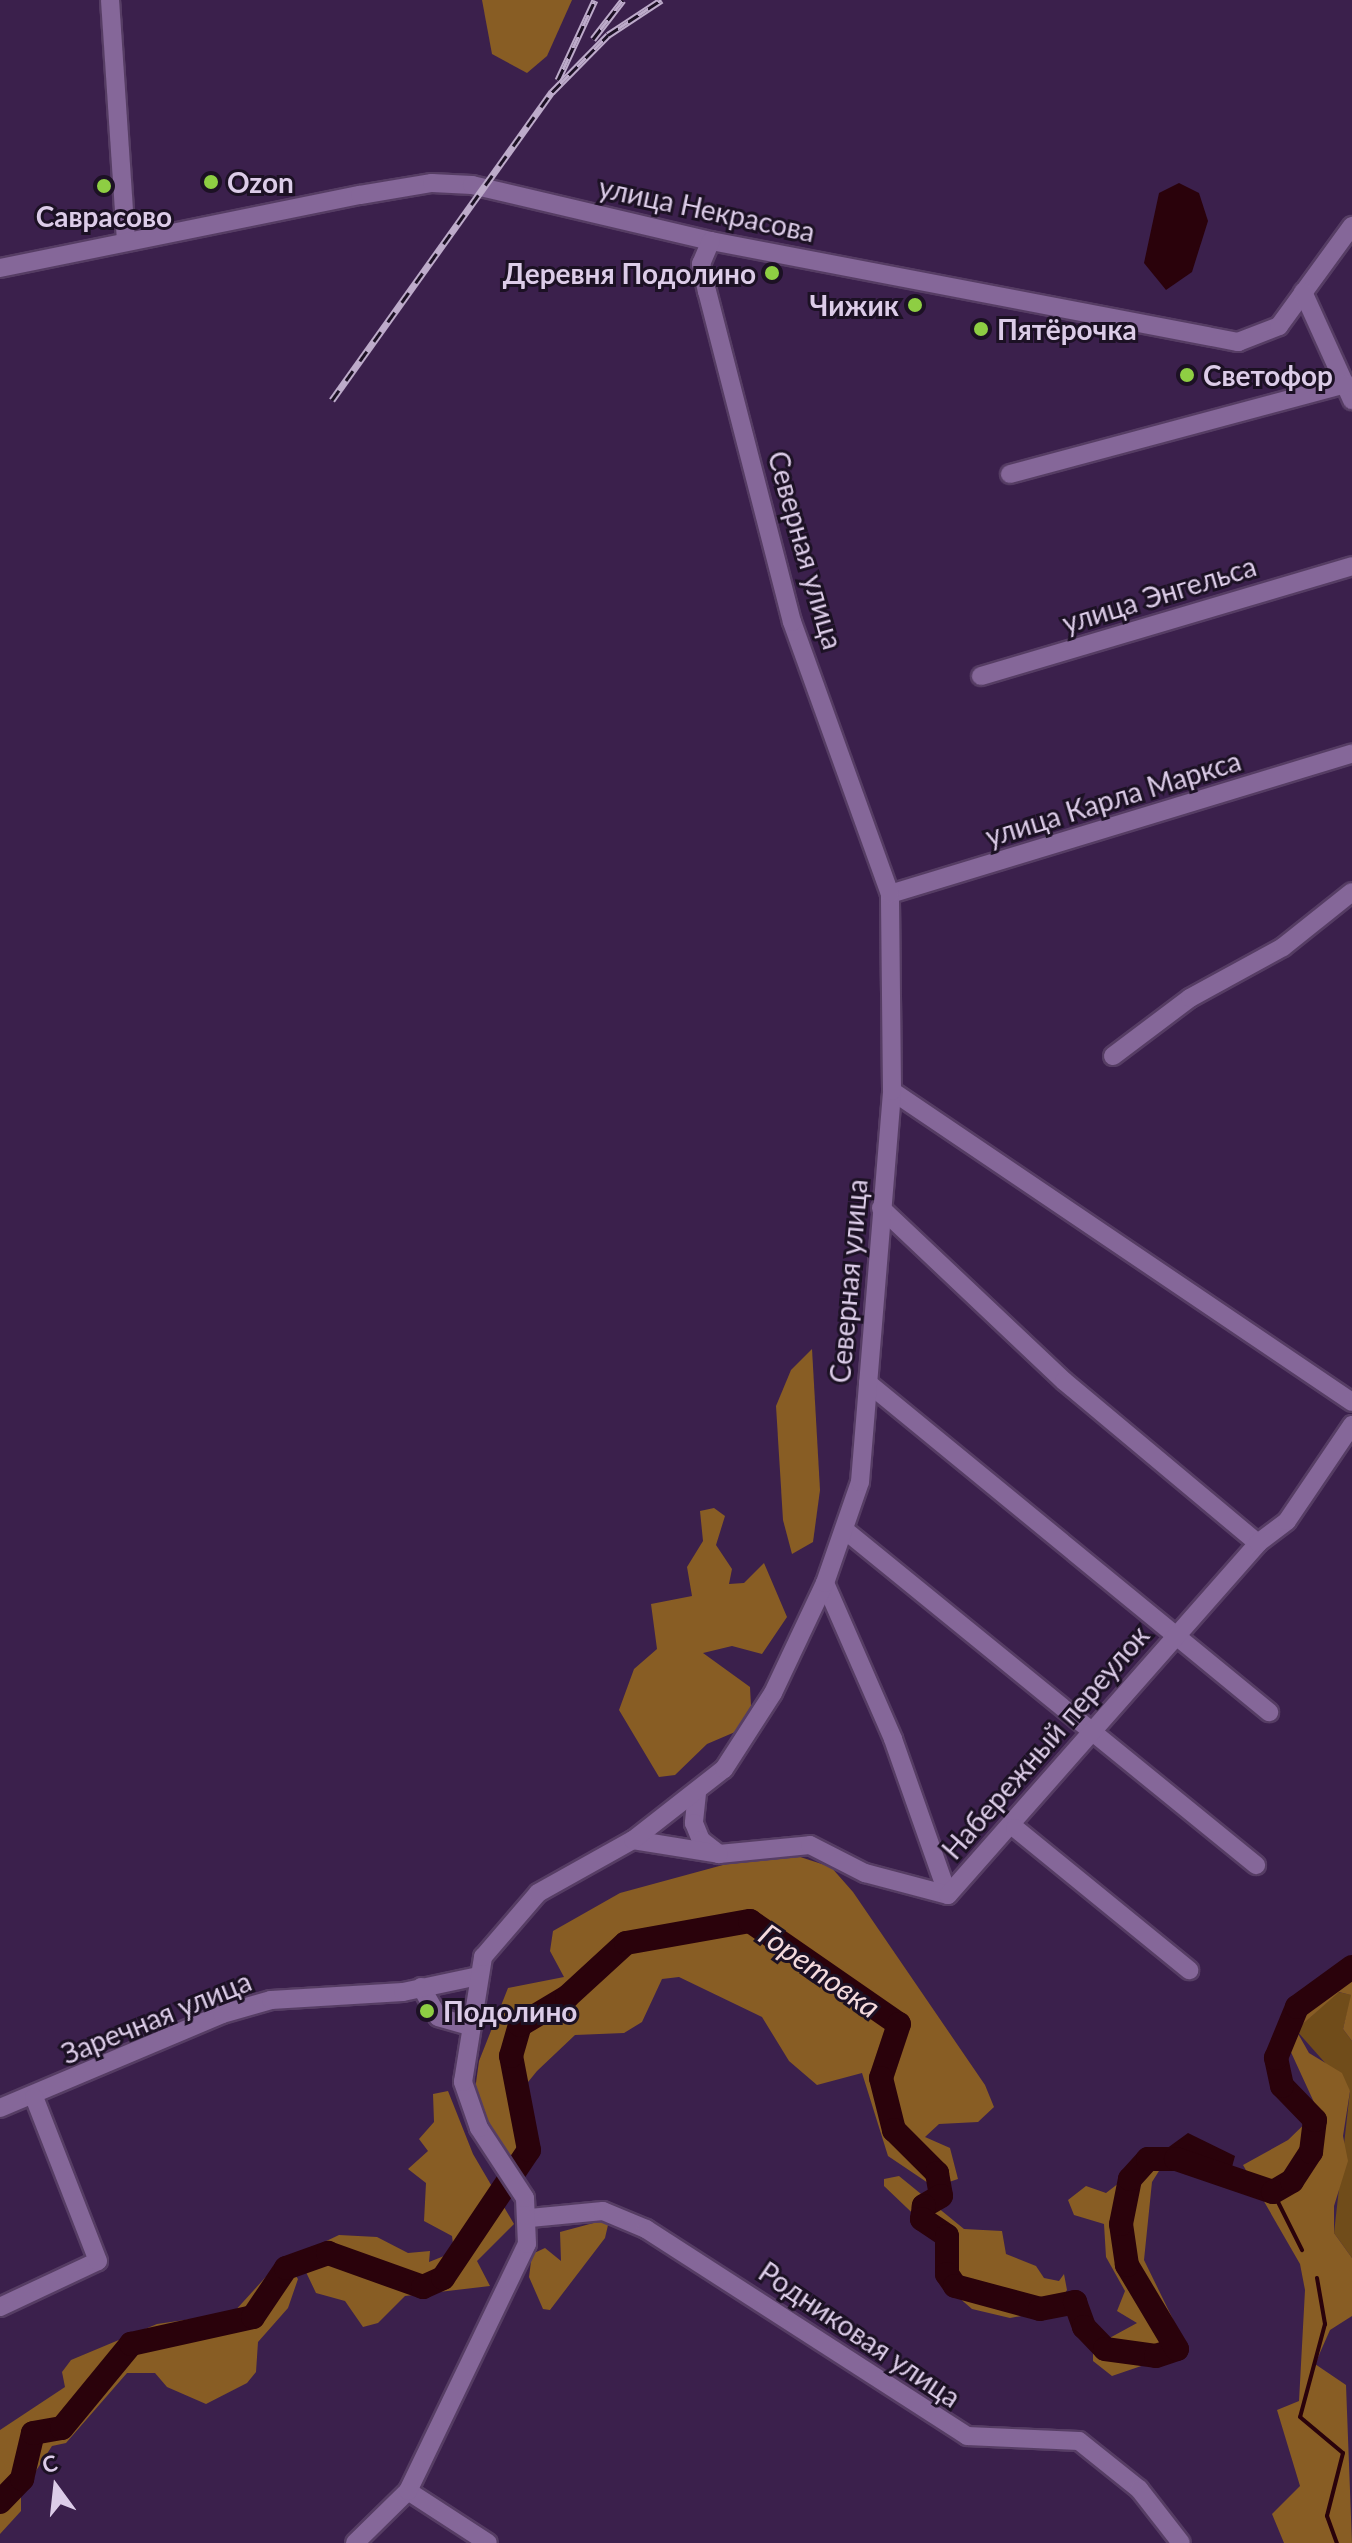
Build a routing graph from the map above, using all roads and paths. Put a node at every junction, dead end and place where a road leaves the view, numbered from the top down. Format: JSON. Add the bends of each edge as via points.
{"nodes":[{"id":1,"x":110,"y":0,"type":"edge"},
{"id":2,"x":1352,"y":226,"type":"edge"},
{"id":3,"x":126,"y":240,"type":"junction"},
{"id":4,"x":711,"y":241,"type":"junction"},
{"id":5,"x":0,"y":268,"type":"edge"},
{"id":6,"x":1303,"y":292,"type":"junction"},
{"id":7,"x":1349,"y":392,"type":"edge"},
{"id":8,"x":1010,"y":474,"type":"dead end"},
{"id":9,"x":1352,"y":566,"type":"edge"},
{"id":10,"x":981,"y":676,"type":"dead end"},
{"id":11,"x":1352,"y":754,"type":"edge"},
{"id":12,"x":1352,"y":892,"type":"edge"},
{"id":13,"x":890,"y":894,"type":"junction"},
{"id":14,"x":1113,"y":1056,"type":"dead end"},
{"id":15,"x":892,"y":1091,"type":"junction"},
{"id":16,"x":881,"y":1208,"type":"junction"},
{"id":17,"x":868,"y":1383,"type":"junction"},
{"id":18,"x":1352,"y":1402,"type":"edge"},
{"id":19,"x":1352,"y":1425,"type":"edge"},
{"id":20,"x":846,"y":1531,"type":"junction"},
{"id":21,"x":1258,"y":1543,"type":"junction"},
{"id":22,"x":825,"y":1583,"type":"junction"},
{"id":23,"x":1175,"y":1636,"type":"junction"},
{"id":24,"x":1269,"y":1712,"type":"dead end"},
{"id":25,"x":1096,"y":1733,"type":"junction"},
{"id":26,"x":697,"y":1793,"type":"junction"},
{"id":27,"x":1015,"y":1828,"type":"junction"},
{"id":28,"x":633,"y":1840,"type":"junction"},
{"id":29,"x":719,"y":1854,"type":"junction"},
{"id":30,"x":1256,"y":1865,"type":"dead end"},
{"id":31,"x":948,"y":1895,"type":"junction"},
{"id":32,"x":1189,"y":1970,"type":"dead end"},
{"id":33,"x":478,"y":1976,"type":"junction"},
{"id":34,"x":421,"y":1987,"type":"junction"},
{"id":35,"x":469,"y":2026,"type":"junction"},
{"id":36,"x":34,"y":2097,"type":"junction"},
{"id":37,"x":0,"y":2108,"type":"edge"},
{"id":38,"x":530,"y":2218,"type":"junction"},
{"id":39,"x":0,"y":2307,"type":"edge"},
{"id":40,"x":408,"y":2491,"type":"junction"},
{"id":41,"x":355,"y":2543,"type":"edge"},
{"id":42,"x":488,"y":2543,"type":"edge"},
{"id":43,"x":1181,"y":2543,"type":"edge"}],
"edges":[{"from":1,"to":3,"type":"street"},
{"from":2,"to":6,"type":"street","name":"улица Некрасова"},
{"from":3,"to":4,"type":"street","name":"улица Некрасова","via":[[432,183],[472,185]]},
{"from":3,"to":5,"type":"street","name":"улица Некрасова"},
{"from":4,"to":6,"type":"street","name":"улица Некрасова","via":[[1238,342],[1279,326]]},
{"from":4,"to":13,"type":"street","name":"Северная улица","via":[[701,264],[792,622]]},
{"from":6,"to":7,"type":"street"},
{"from":7,"to":8,"type":"street"},
{"from":9,"to":10,"type":"street","name":"улица Энгельса"},
{"from":11,"to":13,"type":"street","name":"улица Карла Маркса"},
{"from":12,"to":14,"type":"street","via":[[1283,947],[1190,998]]},
{"from":13,"to":15,"type":"street","name":"Северная улица"},
{"from":15,"to":16,"type":"street","name":"Северная улица"},
{"from":15,"to":18,"type":"street"},
{"from":16,"to":17,"type":"street","name":"Северная улица"},
{"from":16,"to":21,"type":"street","via":[[1064,1381]]},
{"from":17,"to":20,"type":"street","name":"Северная улица","via":[[860,1482]]},
{"from":17,"to":23,"type":"street"},
{"from":19,"to":21,"type":"street","name":"Набережный переулок","via":[[1287,1521]]},
{"from":20,"to":22,"type":"street","name":"Северная улица"},
{"from":20,"to":25,"type":"street"},
{"from":21,"to":23,"type":"street","name":"Набережный переулок"},
{"from":22,"to":26,"type":"street","name":"Северная улица","via":[[746,1740]]},
{"from":22,"to":31,"type":"street","via":[[893,1739]]},
{"from":23,"to":24,"type":"street"},
{"from":23,"to":25,"type":"street","name":"Набережный переулок"},
{"from":25,"to":27,"type":"street","name":"Набережный переулок"},
{"from":25,"to":30,"type":"street"},
{"from":26,"to":28,"type":"street","name":"Северная улица"},
{"from":26,"to":29,"type":"street","via":[[694,1823],[701,1840]]},
{"from":27,"to":31,"type":"street","name":"Набережный переулок"},
{"from":27,"to":32,"type":"street"},
{"from":28,"to":29,"type":"street","name":"Набережный переулок"},
{"from":28,"to":33,"type":"street","name":"Северная улица","via":[[516,1911]]},
{"from":29,"to":31,"type":"street","name":"Набережный переулок","via":[[810,1845],[865,1873]]},
{"from":33,"to":34,"type":"street","name":"Заречная улица"},
{"from":33,"to":35,"type":"street","name":"Северная улица"},
{"from":34,"to":35,"type":"street","via":[[438,2017]]},
{"from":34,"to":36,"type":"street","name":"Заречная улица","via":[[325,1992],[234,2010]]},
{"from":35,"to":38,"type":"street","name":"Северная улица","via":[[467,2100],[519,2185]]},
{"from":36,"to":37,"type":"street","name":"Заречная улица"},
{"from":36,"to":39,"type":"street","via":[[98,2261]]},
{"from":38,"to":40,"type":"street","via":[[513,2280]]},
{"from":38,"to":43,"type":"street","name":"Родниковая улица","via":[[603,2211],[646,2229],[967,2436],[1079,2441],[1139,2489]]},
{"from":40,"to":41,"type":"street"},
{"from":40,"to":42,"type":"street"}]}
